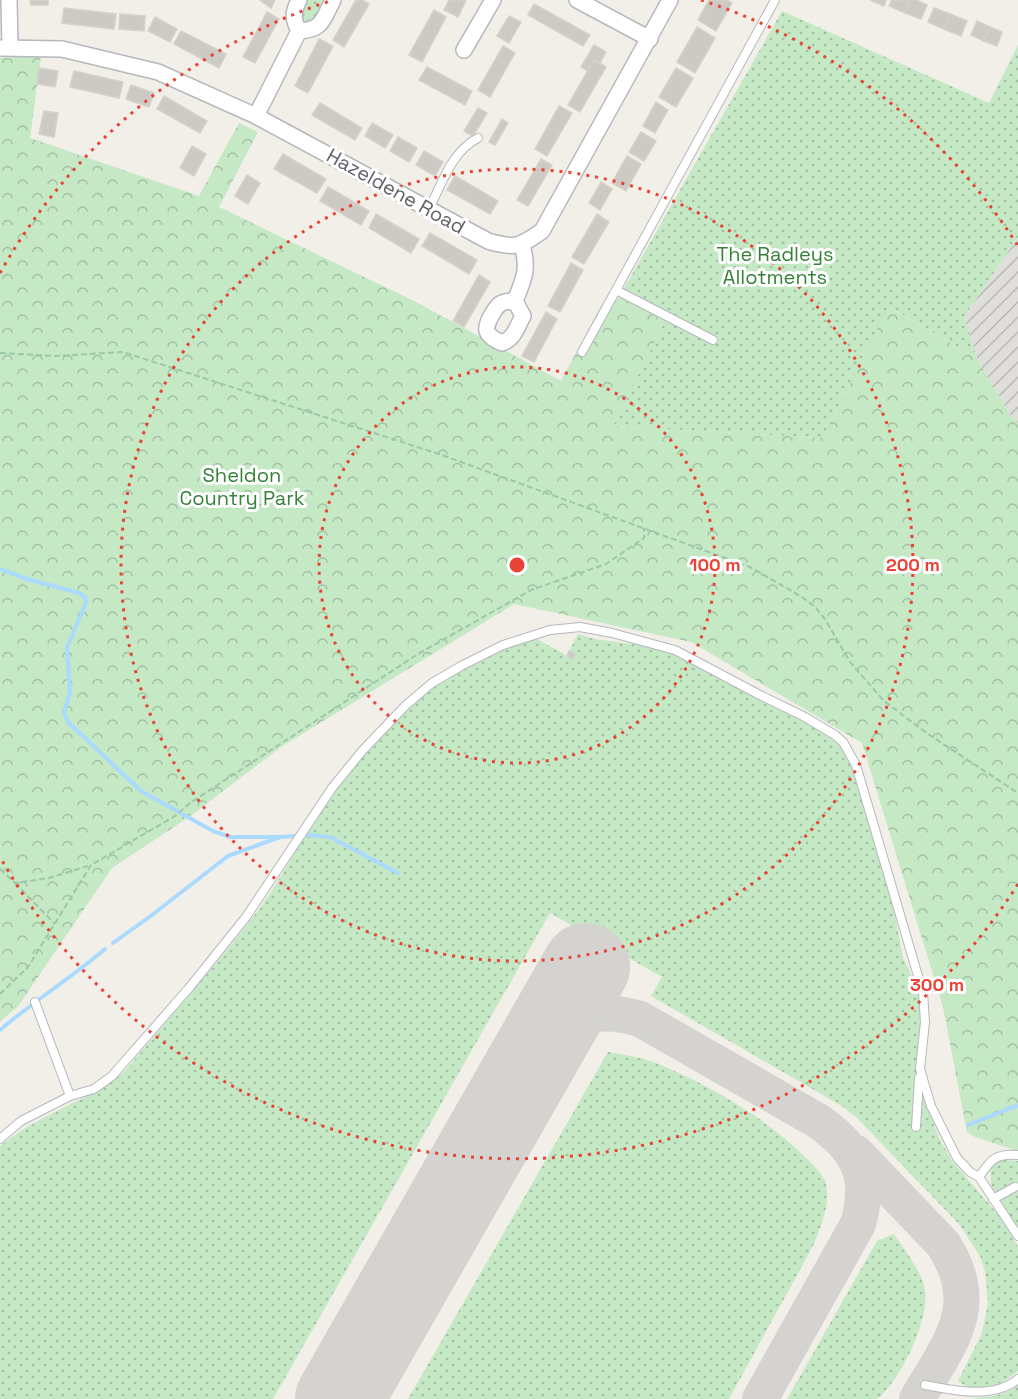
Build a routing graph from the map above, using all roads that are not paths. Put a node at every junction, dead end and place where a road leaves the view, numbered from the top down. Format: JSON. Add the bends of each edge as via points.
{"nodes":[{"id":1,"x":9,"y":0,"type":"edge"},
{"id":2,"x":299,"y":0,"type":"edge"},
{"id":3,"x":333,"y":0,"type":"edge"},
{"id":4,"x":493,"y":0,"type":"edge"},
{"id":5,"x":577,"y":0,"type":"edge"},
{"id":6,"x":670,"y":0,"type":"edge"},
{"id":7,"x":775,"y":0,"type":"edge"},
{"id":8,"x":299,"y":31,"type":"junction"},
{"id":9,"x":650,"y":39,"type":"junction"},
{"id":10,"x":5,"y":47,"type":"edge"},
{"id":11,"x":464,"y":51,"type":"dead end"},
{"id":12,"x":256,"y":116,"type":"junction"},
{"id":13,"x":478,"y":138,"type":"dead end"},
{"id":14,"x":429,"y":209,"type":"junction"},
{"id":15,"x":522,"y":245,"type":"junction"},
{"id":16,"x":616,"y":290,"type":"junction"},
{"id":17,"x":515,"y":302,"type":"dead end"},
{"id":18,"x":713,"y":340,"type":"dead end"},
{"id":19,"x":582,"y":352,"type":"dead end"},
{"id":20,"x":35,"y":1002,"type":"dead end"},
{"id":21,"x":920,"y":1069,"type":"junction"},
{"id":22,"x":70,"y":1096,"type":"junction"},
{"id":23,"x":916,"y":1127,"type":"dead end"},
{"id":24,"x":0,"y":1139,"type":"edge"},
{"id":25,"x":1018,"y":1155,"type":"edge"},
{"id":26,"x":979,"y":1177,"type":"junction"},
{"id":27,"x":1015,"y":1187,"type":"dead end"},
{"id":28,"x":993,"y":1199,"type":"junction"},
{"id":29,"x":1018,"y":1236,"type":"edge"},
{"id":30,"x":1018,"y":1379,"type":"edge"},
{"id":31,"x":925,"y":1385,"type":"dead end"}],
"edges":[{"from":1,"to":10,"type":"street"},
{"from":2,"to":8,"type":"street","via":[[293,18]]},
{"from":3,"to":8,"type":"street","via":[[319,26]]},
{"from":4,"to":11,"type":"street"},
{"from":5,"to":9,"type":"street"},
{"from":6,"to":9,"type":"street"},
{"from":7,"to":16,"type":"lane"},
{"from":8,"to":12,"type":"street"},
{"from":9,"to":15,"type":"street","via":[[542,231]]},
{"from":10,"to":12,"type":"street","name":"Hazeldene Road","via":[[62,49],[158,72]]},
{"from":12,"to":14,"type":"street","name":"Hazeldene Road"},
{"from":13,"to":14,"type":"lane","via":[[466,144],[455,157]]},
{"from":14,"to":15,"type":"street","name":"Hazeldene Road","via":[[488,241]]},
{"from":15,"to":17,"type":"street","via":[[525,277]]},
{"from":16,"to":18,"type":"lane"},
{"from":16,"to":19,"type":"lane"},
{"from":20,"to":22,"type":"lane"},
{"from":21,"to":22,"type":"lane","via":[[925,1022],[923,993],[850,753],[835,735],[819,725],[675,650],[595,629],[569,627],[503,645],[443,676],[406,705],[332,788],[246,917],[189,988],[106,1081]]},
{"from":21,"to":23,"type":"lane"},
{"from":21,"to":26,"type":"lane","via":[[951,1150],[963,1166]]},
{"from":22,"to":24,"type":"lane","via":[[21,1121]]},
{"from":25,"to":26,"type":"lane","via":[[992,1160]]},
{"from":26,"to":28,"type":"lane"},
{"from":27,"to":28,"type":"lane"},
{"from":28,"to":29,"type":"lane"},
{"from":30,"to":31,"type":"lane","via":[[1000,1390],[983,1393]]}]}
